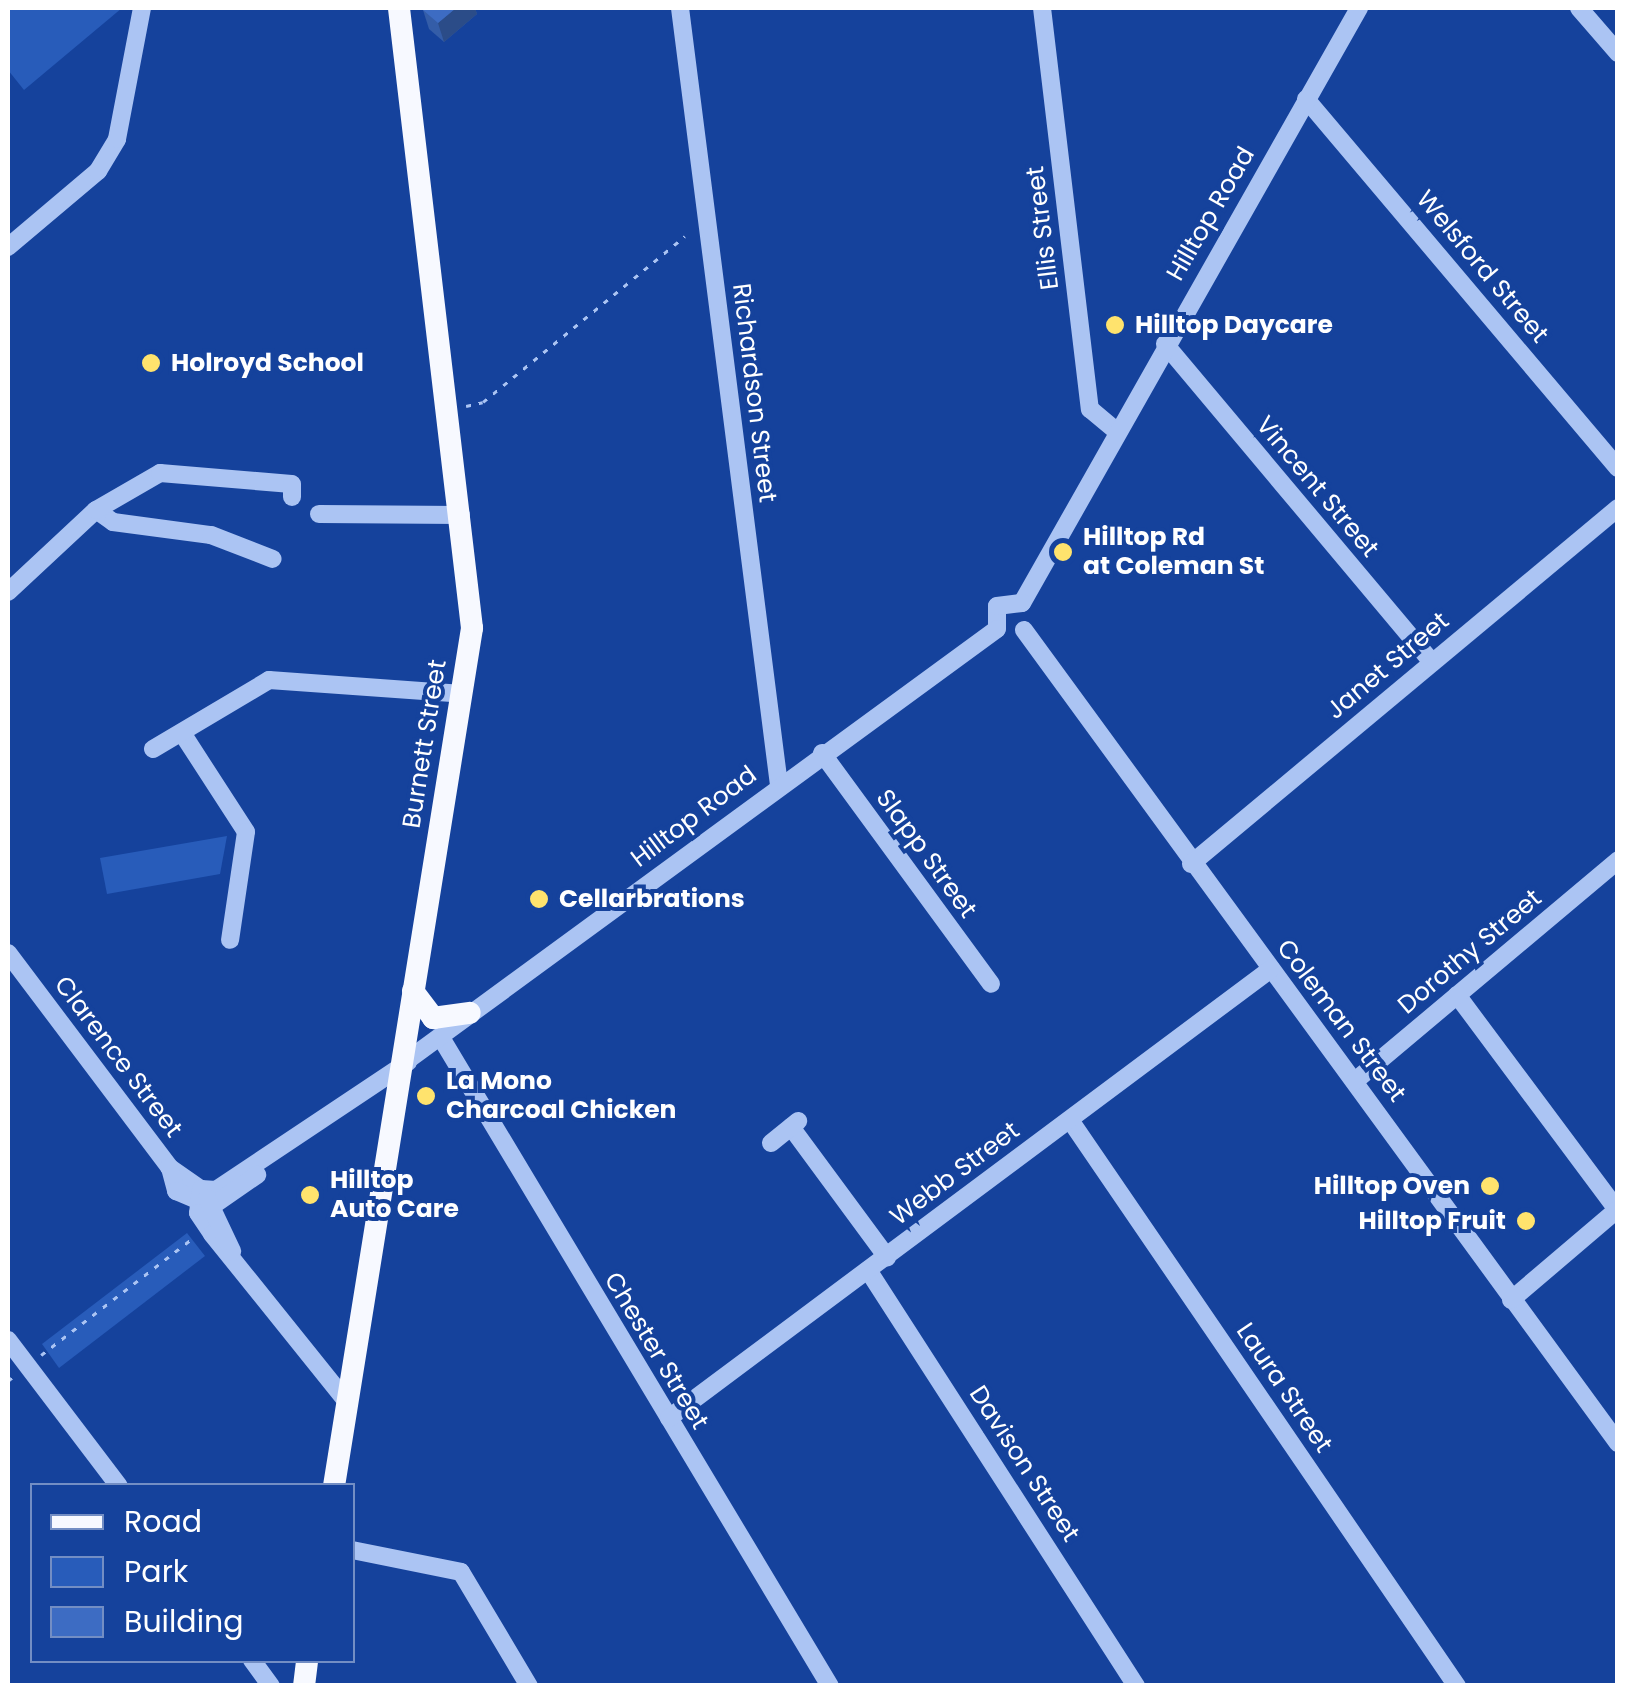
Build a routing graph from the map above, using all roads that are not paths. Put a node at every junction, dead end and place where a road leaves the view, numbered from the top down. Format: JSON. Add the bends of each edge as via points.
{"nodes":[{"id":1,"x":142,"y":8,"type":"edge"},
{"id":2,"x":399,"y":8,"type":"edge"},
{"id":3,"x":680,"y":8,"type":"edge"},
{"id":4,"x":1042,"y":8,"type":"edge"},
{"id":5,"x":1359,"y":8,"type":"edge"},
{"id":6,"x":1579,"y":8,"type":"edge"},
{"id":7,"x":1618,"y":53,"type":"edge"},
{"id":8,"x":1306,"y":98,"type":"junction"},
{"id":9,"x":8,"y":248,"type":"edge"},
{"id":10,"x":1165,"y":344,"type":"junction"},
{"id":11,"x":1115,"y":430,"type":"junction"},
{"id":12,"x":1618,"y":468,"type":"edge"},
{"id":13,"x":292,"y":497,"type":"dead end"},
{"id":14,"x":1618,"y":508,"type":"edge"},
{"id":15,"x":96,"y":510,"type":"junction"},
{"id":16,"x":318,"y":514,"type":"dead end"},
{"id":17,"x":461,"y":515,"type":"junction"},
{"id":18,"x":273,"y":559,"type":"dead end"},
{"id":19,"x":8,"y":592,"type":"edge"},
{"id":20,"x":1022,"y":603,"type":"junction"},
{"id":21,"x":997,"y":629,"type":"junction"},
{"id":22,"x":1024,"y":630,"type":"junction"},
{"id":23,"x":1432,"y":662,"type":"junction"},
{"id":24,"x":462,"y":694,"type":"junction"},
{"id":25,"x":184,"y":736,"type":"junction"},
{"id":26,"x":153,"y":749,"type":"dead end"},
{"id":27,"x":822,"y":753,"type":"junction"},
{"id":28,"x":779,"y":785,"type":"junction"},
{"id":29,"x":1618,"y":860,"type":"edge"},
{"id":30,"x":1191,"y":864,"type":"junction"},
{"id":31,"x":230,"y":940,"type":"dead end"},
{"id":32,"x":8,"y":952,"type":"edge"},
{"id":33,"x":1271,"y":969,"type":"junction"},
{"id":34,"x":991,"y":984,"type":"dead end"},
{"id":35,"x":413,"y":992,"type":"junction"},
{"id":36,"x":1457,"y":995,"type":"junction"},
{"id":37,"x":470,"y":1013,"type":"junction"},
{"id":38,"x":443,"y":1041,"type":"junction"},
{"id":39,"x":398,"y":1067,"type":"junction"},
{"id":40,"x":1355,"y":1081,"type":"junction"},
{"id":41,"x":1070,"y":1120,"type":"junction"},
{"id":42,"x":771,"y":1143,"type":"dead end"},
{"id":43,"x":202,"y":1197,"type":"junction"},
{"id":44,"x":1617,"y":1209,"type":"edge"},
{"id":45,"x":887,"y":1256,"type":"junction"},
{"id":46,"x":868,"y":1270,"type":"junction"},
{"id":47,"x":1511,"y":1300,"type":"junction"},
{"id":48,"x":8,"y":1340,"type":"edge"},
{"id":49,"x":348,"y":1402,"type":"junction"},
{"id":50,"x":669,"y":1418,"type":"junction"},
{"id":51,"x":1618,"y":1443,"type":"edge"},
{"id":52,"x":116,"y":1483,"type":"edge"},
{"id":53,"x":334,"y":1483,"type":"edge"},
{"id":54,"x":355,"y":1551,"type":"edge"},
{"id":55,"x":254,"y":1663,"type":"edge"},
{"id":56,"x":271,"y":1686,"type":"edge"},
{"id":57,"x":529,"y":1686,"type":"edge"},
{"id":58,"x":830,"y":1686,"type":"edge"},
{"id":59,"x":1136,"y":1686,"type":"edge"},
{"id":60,"x":1457,"y":1686,"type":"edge"}],
"edges":[{"from":1,"to":9,"type":"street","via":[[116,139],[98,172]]},
{"from":2,"to":17,"type":"main road","name":"Burnett Street"},
{"from":3,"to":28,"type":"street","name":"Richardson Street"},
{"from":4,"to":11,"type":"street","name":"Ellis Street","via":[[1090,409]]},
{"from":5,"to":8,"type":"street","name":"Hilltop Road"},
{"from":6,"to":7,"type":"street"},
{"from":8,"to":10,"type":"street","name":"Hilltop Road"},
{"from":8,"to":12,"type":"street","name":"Welsford Street"},
{"from":10,"to":11,"type":"street","name":"Hilltop Road"},
{"from":10,"to":23,"type":"street","name":"Vincent Street"},
{"from":11,"to":20,"type":"street","name":"Hilltop Road"},
{"from":13,"to":15,"type":"street","via":[[292,484],[160,473]]},
{"from":14,"to":23,"type":"street","name":"Janet Street"},
{"from":15,"to":18,"type":"street","via":[[113,522],[211,534]]},
{"from":15,"to":19,"type":"street"},
{"from":16,"to":17,"type":"street"},
{"from":17,"to":24,"type":"main road","name":"Burnett Street","via":[[472,628]]},
{"from":20,"to":21,"type":"street","name":"Hilltop Road","via":[[997,606]]},
{"from":20,"to":22,"type":"street"},
{"from":21,"to":22,"type":"street"},
{"from":21,"to":27,"type":"street","name":"Hilltop Road"},
{"from":22,"to":30,"type":"street","name":"Coleman Street"},
{"from":23,"to":30,"type":"street","name":"Janet Street"},
{"from":24,"to":25,"type":"street","via":[[269,680]]},
{"from":24,"to":35,"type":"main road","name":"Burnett Street"},
{"from":25,"to":26,"type":"street"},
{"from":25,"to":31,"type":"street","via":[[246,832]]},
{"from":27,"to":28,"type":"street","name":"Hilltop Road"},
{"from":27,"to":34,"type":"street","name":"Slapp Street"},
{"from":28,"to":37,"type":"street","name":"Hilltop Road"},
{"from":29,"to":36,"type":"street","name":"Dorothy Street"},
{"from":30,"to":33,"type":"street","name":"Coleman Street"},
{"from":32,"to":43,"type":"street","name":"Clarence Street","via":[[169,1167],[176,1191]]},
{"from":33,"to":40,"type":"street","name":"Coleman Street"},
{"from":33,"to":41,"type":"street","name":"Webb Street"},
{"from":35,"to":37,"type":"main road","via":[[433,1018]]},
{"from":35,"to":39,"type":"main road","name":"Burnett Street"},
{"from":36,"to":40,"type":"street","name":"Dorothy Street"},
{"from":36,"to":44,"type":"street"},
{"from":37,"to":38,"type":"street","name":"Hilltop Road"},
{"from":37,"to":39,"type":"street","name":"Hilltop Road"},
{"from":38,"to":39,"type":"street","name":"Hilltop Road"},
{"from":38,"to":50,"type":"street","name":"Chester Street","via":[[459,1078]]},
{"from":39,"to":43,"type":"street","name":"Hilltop Road"},
{"from":39,"to":49,"type":"main road","name":"Burnett Street"},
{"from":40,"to":47,"type":"street","name":"Coleman Street"},
{"from":41,"to":45,"type":"street","name":"Webb Street"},
{"from":41,"to":60,"type":"street","name":"Laura Street"},
{"from":42,"to":45,"type":"street","via":[[795,1124]]},
{"from":43,"to":49,"type":"street","via":[[233,1254]]},
{"from":44,"to":47,"type":"street"},
{"from":45,"to":46,"type":"street","name":"Webb Street"},
{"from":46,"to":50,"type":"street","name":"Webb Street"},
{"from":46,"to":59,"type":"street","name":"Davison Street"},
{"from":47,"to":51,"type":"street","name":"Coleman Street"},
{"from":48,"to":52,"type":"street"},
{"from":49,"to":53,"type":"main road","name":"Burnett Street"},
{"from":50,"to":58,"type":"street","name":"Chester Street"},
{"from":54,"to":57,"type":"street","via":[[461,1572]]},
{"from":55,"to":56,"type":"street"}]}
